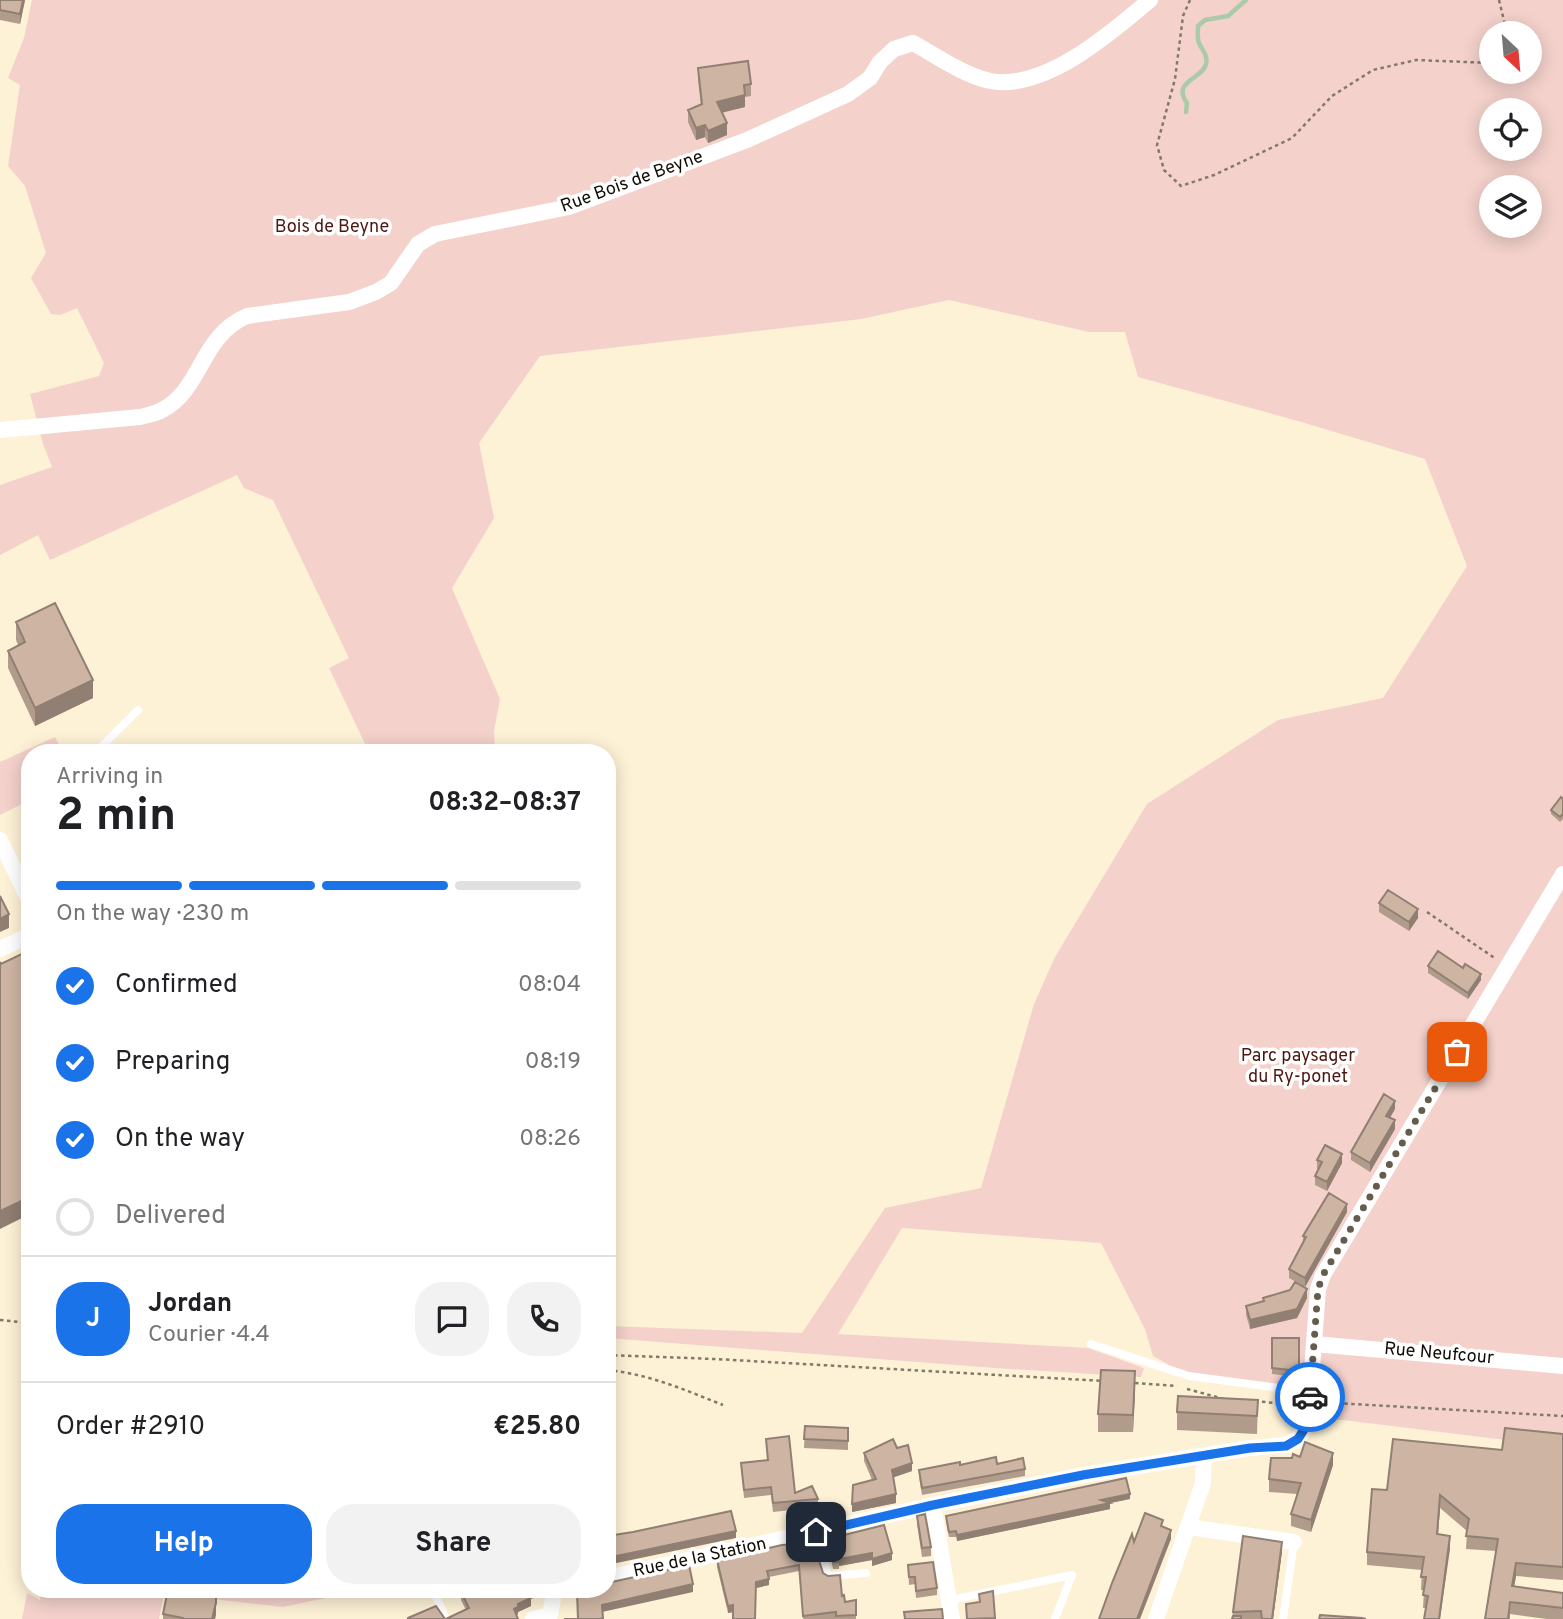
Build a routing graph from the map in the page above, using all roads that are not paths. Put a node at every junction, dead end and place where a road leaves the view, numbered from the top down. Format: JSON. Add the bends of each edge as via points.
{"nodes":[{"id":1,"x":1150,"y":0,"type":"edge"},
{"id":2,"x":0,"y":430,"type":"edge"},
{"id":3,"x":138,"y":710,"type":"dead end"},
{"id":4,"x":104,"y":744,"type":"edge"},
{"id":5,"x":0,"y":840,"type":"edge"},
{"id":6,"x":1563,"y":874,"type":"edge"},
{"id":7,"x":21,"y":883,"type":"edge"},
{"id":8,"x":21,"y":939,"type":"edge"},
{"id":9,"x":0,"y":949,"type":"edge"},
{"id":10,"x":1091,"y":1344,"type":"dead end"},
{"id":11,"x":1314,"y":1344,"type":"junction"},
{"id":12,"x":1563,"y":1366,"type":"edge"},
{"id":13,"x":1310,"y":1399,"type":"junction"},
{"id":14,"x":1204,"y":1456,"type":"junction"},
{"id":15,"x":933,"y":1505,"type":"junction"},
{"id":16,"x":1188,"y":1527,"type":"junction"},
{"id":17,"x":816,"y":1532,"type":"junction"},
{"id":18,"x":1294,"y":1542,"type":"joint"},
{"id":19,"x":866,"y":1573,"type":"dead end"},
{"id":20,"x":616,"y":1576,"type":"edge"},
{"id":21,"x":437,"y":1598,"type":"edge"},
{"id":22,"x":553,"y":1598,"type":"edge"},
{"id":23,"x":951,"y":1600,"type":"junction"},
{"id":24,"x":549,"y":1617,"type":"edge"},
{"id":25,"x":446,"y":1619,"type":"edge"},
{"id":26,"x":533,"y":1619,"type":"edge"},
{"id":27,"x":952,"y":1619,"type":"edge"},
{"id":28,"x":1055,"y":1619,"type":"edge"},
{"id":29,"x":1156,"y":1619,"type":"edge"},
{"id":30,"x":1283,"y":1619,"type":"edge"}],
"edges":[{"from":1,"to":2,"type":"street","name":"Rue Bois de Beyne","via":[[1073,59],[1031,79],[992,81],[913,43],[894,49],[870,78],[848,94],[747,140],[569,207],[435,234],[418,244],[391,283],[349,302],[247,316],[232,323],[218,335],[183,393],[162,410]]},
{"from":3,"to":4,"type":"lane"},
{"from":5,"to":7,"type":"street"},
{"from":6,"to":11,"type":"street","name":"Rue de la Station","via":[[1323,1275]]},
{"from":8,"to":9,"type":"street"},
{"from":10,"to":13,"type":"lane","via":[[1189,1376]]},
{"from":11,"to":12,"type":"street","name":"Rue Neufcour"},
{"from":11,"to":13,"type":"street","name":"Rue de la Station"},
{"from":13,"to":14,"type":"street","name":"Rue de la Station","via":[[1308,1423],[1298,1439],[1286,1446]]},
{"from":14,"to":15,"type":"street","name":"Rue de la Station"},
{"from":14,"to":16,"type":"street","via":[[1203,1483]]},
{"from":15,"to":17,"type":"street","name":"Rue de la Station"},
{"from":15,"to":23,"type":"street"},
{"from":16,"to":18,"type":"street"},
{"from":16,"to":29,"type":"street"},
{"from":17,"to":19,"type":"lane","via":[[828,1576]]},
{"from":17,"to":20,"type":"street","name":"Rue de la Station"},
{"from":18,"to":30,"type":"lane"},
{"from":21,"to":25,"type":"lane"},
{"from":22,"to":24,"type":"street"},
{"from":23,"to":27,"type":"street"},
{"from":23,"to":28,"type":"lane","via":[[1072,1575]]},
{"from":24,"to":26,"type":"street"}]}
